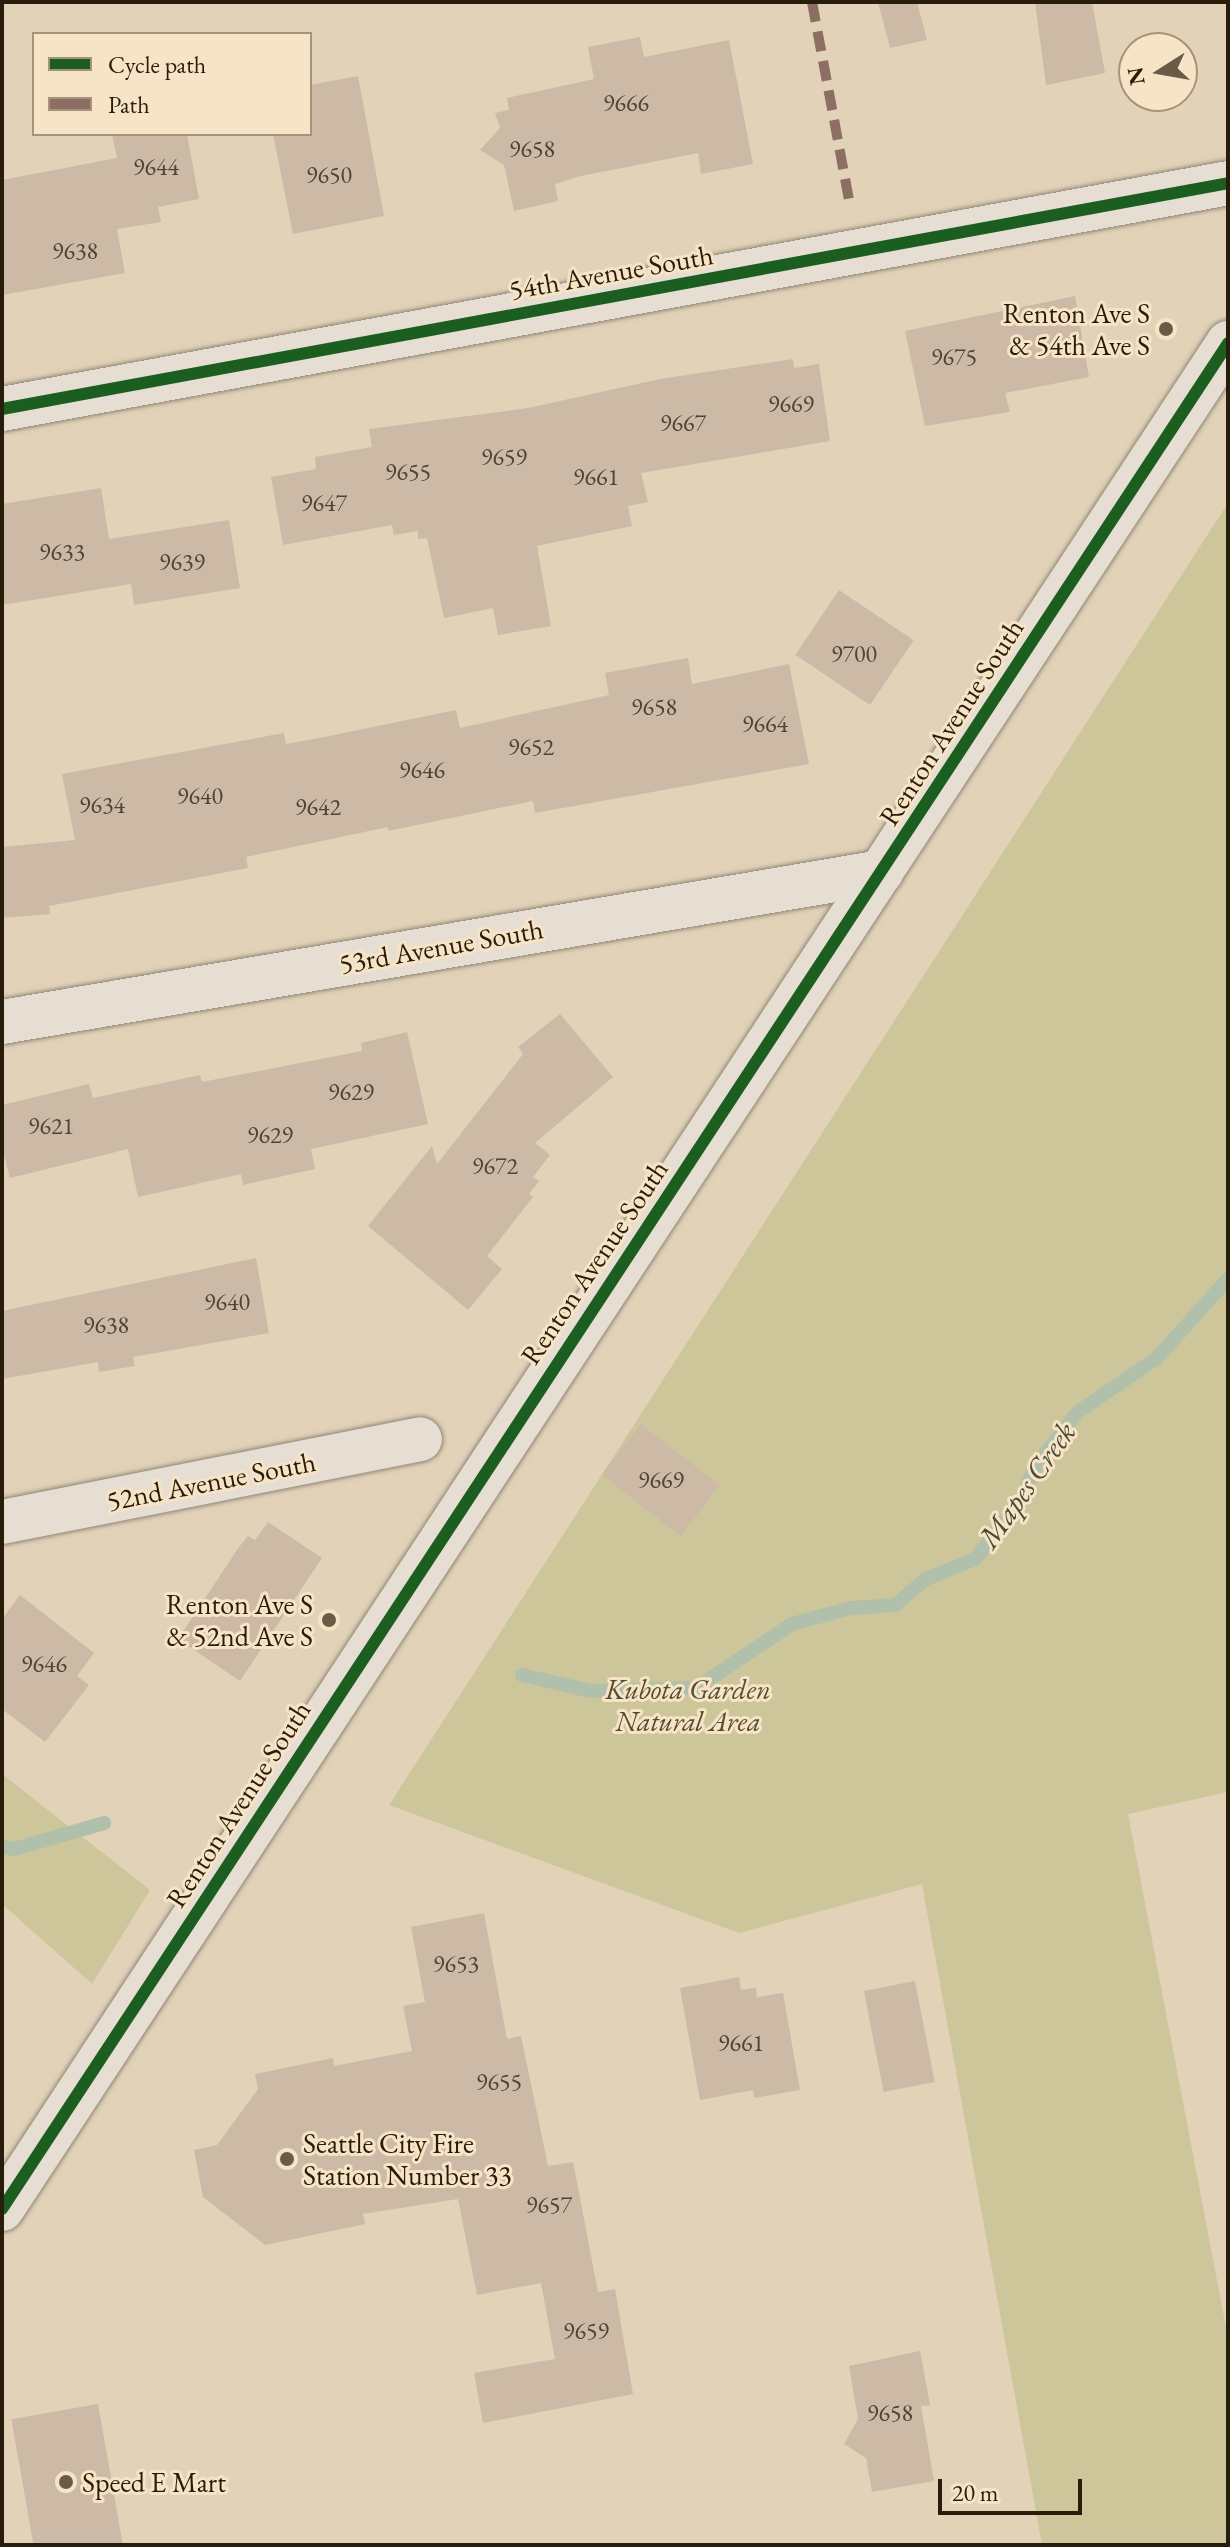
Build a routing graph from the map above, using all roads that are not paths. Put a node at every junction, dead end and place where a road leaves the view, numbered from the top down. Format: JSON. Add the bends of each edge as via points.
{"nodes":[{"id":1,"x":1228,"y":183,"type":"edge"},
{"id":2,"x":1228,"y":343,"type":"edge"},
{"id":3,"x":2,"y":409,"type":"edge"},
{"id":4,"x":881,"y":872,"type":"junction"},
{"id":5,"x":2,"y":1022,"type":"edge"},
{"id":6,"x":420,"y":1439,"type":"dead end"},
{"id":7,"x":2,"y":1522,"type":"edge"},
{"id":8,"x":2,"y":2209,"type":"edge"}],
"edges":[{"from":1,"to":3,"type":"street","name":"54th Avenue South"},
{"from":2,"to":4,"type":"street","name":"Renton Avenue South"},
{"from":4,"to":5,"type":"street","name":"53rd Avenue South"},
{"from":4,"to":8,"type":"street","name":"Renton Avenue South"},
{"from":6,"to":7,"type":"street","name":"52nd Avenue South"}]}
